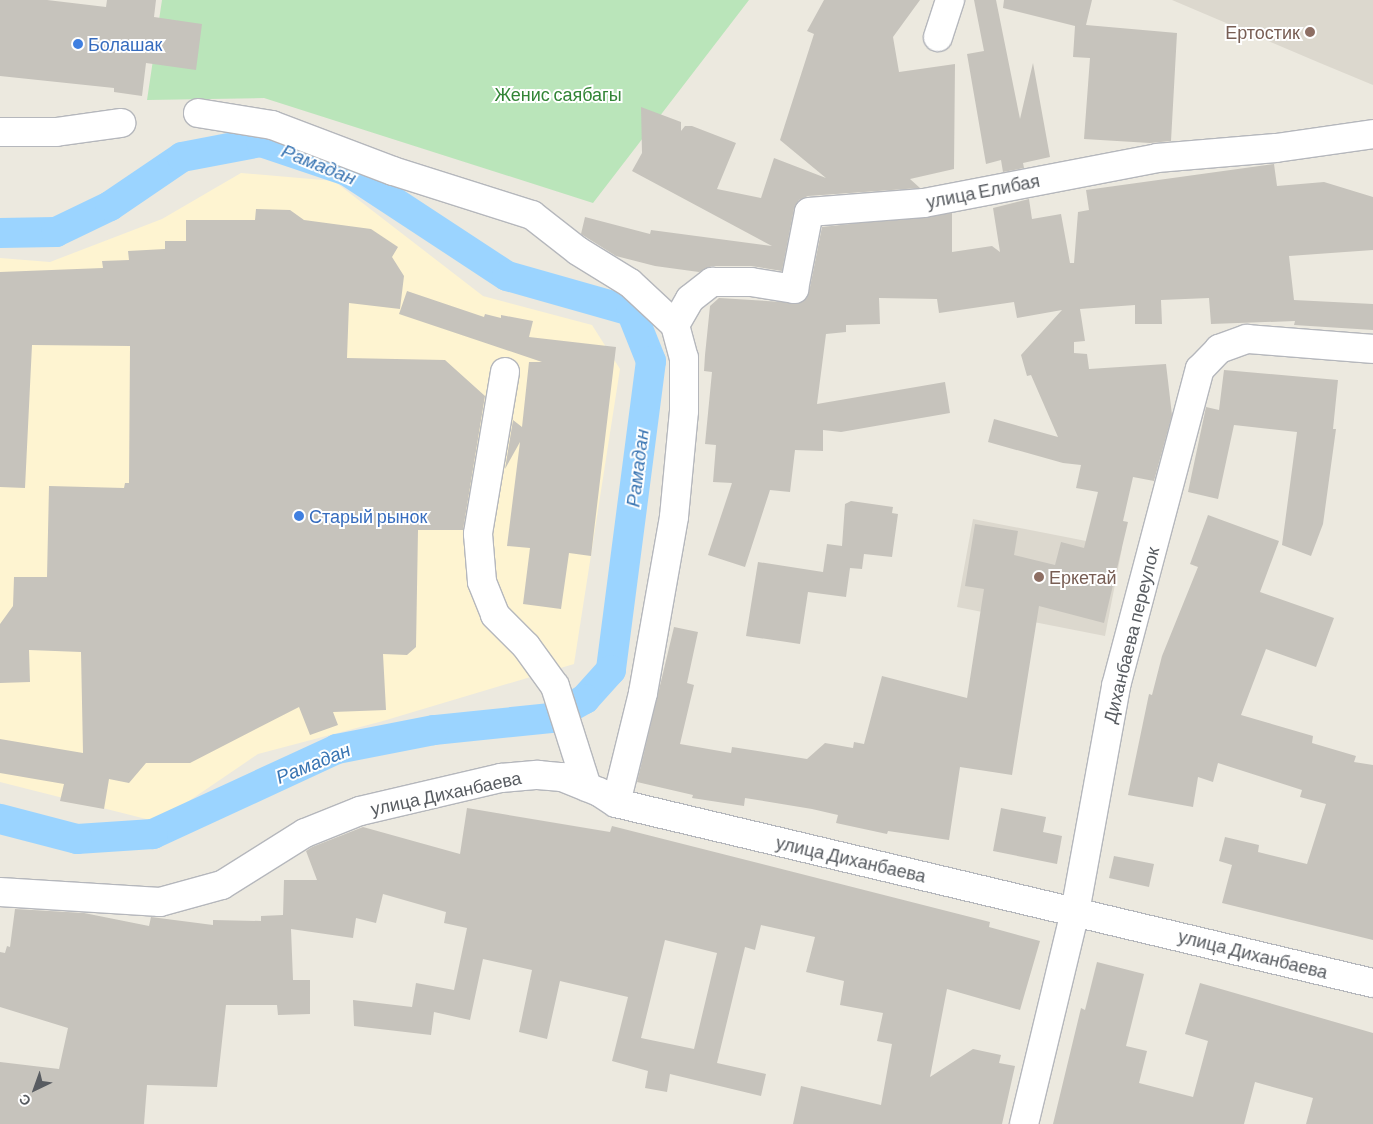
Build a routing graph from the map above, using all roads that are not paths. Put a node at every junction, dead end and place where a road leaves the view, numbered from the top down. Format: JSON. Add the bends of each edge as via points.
{"nodes":[{"id":1,"x":950,"y":0,"type":"edge"},
{"id":2,"x":938,"y":37,"type":"dead end"},
{"id":3,"x":198,"y":113,"type":"dead end"},
{"id":4,"x":121,"y":123,"type":"dead end"},
{"id":5,"x":0,"y":132,"type":"edge"},
{"id":6,"x":1373,"y":134,"type":"edge"},
{"id":7,"x":675,"y":325,"type":"junction"},
{"id":8,"x":1373,"y":350,"type":"edge"},
{"id":9,"x":505,"y":372,"type":"dead end"},
{"id":10,"x":586,"y":787,"type":"junction"},
{"id":11,"x":616,"y":803,"type":"junction"},
{"id":12,"x":0,"y":892,"type":"edge"},
{"id":13,"x":1075,"y":912,"type":"junction"},
{"id":14,"x":1373,"y":983,"type":"edge"},
{"id":15,"x":1024,"y":1124,"type":"edge"}],
"edges":[{"from":1,"to":2,"type":"street"},
{"from":3,"to":7,"type":"street","via":[[272,125],[393,171],[532,215],[578,251],[630,283]]},
{"from":4,"to":5,"type":"street","via":[[56,132]]},
{"from":6,"to":7,"type":"street","name":"улица Елибая","via":[[1276,148],[1156,158],[924,203],[810,212],[794,289],[751,282],[712,282],[690,299]]},
{"from":7,"to":11,"type":"street","via":[[684,358],[684,411],[674,517],[643,693]]},
{"from":8,"to":13,"type":"street","name":"Диханбаева переулок","via":[[1247,338],[1219,349],[1198,374],[1116,686]]},
{"from":9,"to":10,"type":"street","via":[[478,534],[482,582],[495,615],[526,646],[555,686]]},
{"from":10,"to":11,"type":"street","name":"улица Диханбаева"},
{"from":10,"to":12,"type":"street","name":"улица Диханбаева","via":[[562,778],[538,775],[501,778],[360,811],[305,833],[222,885],[160,902]]},
{"from":11,"to":13,"type":"street","name":"улица Диханбаева"},
{"from":13,"to":14,"type":"street","name":"улица Диханбаева"},
{"from":13,"to":15,"type":"street"}]}
